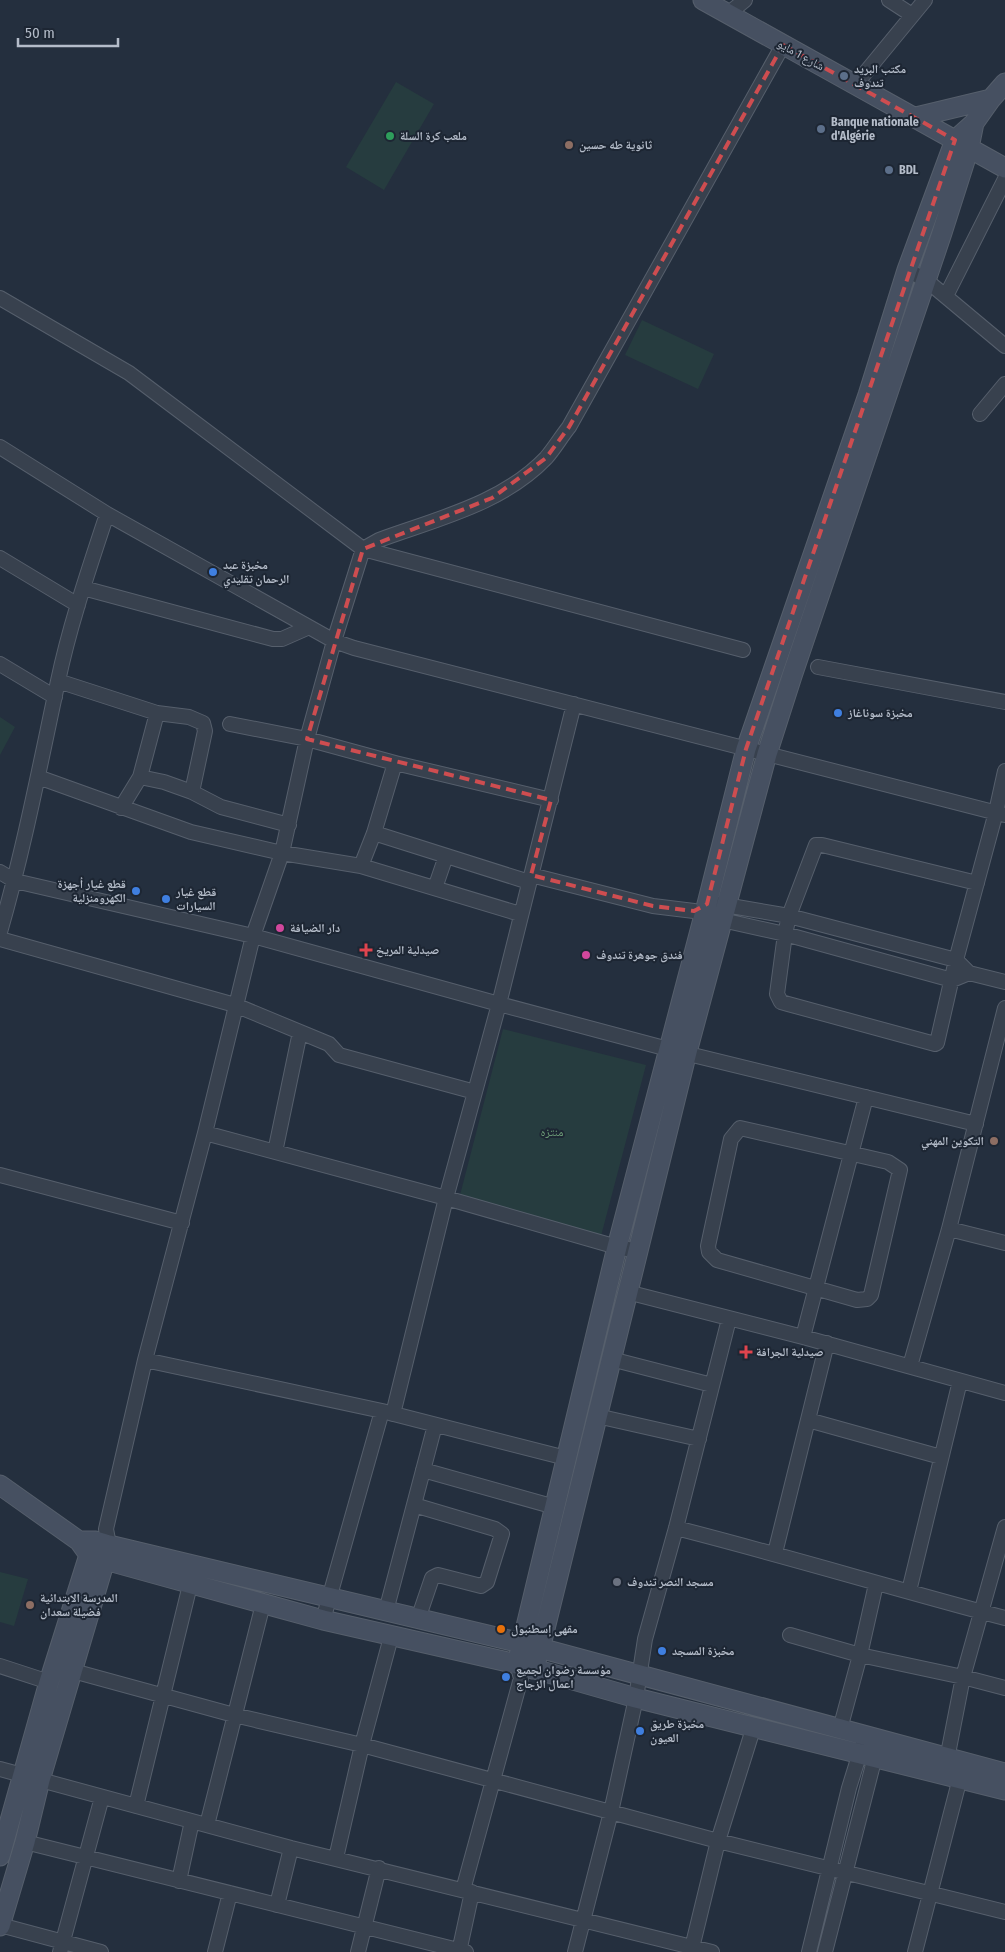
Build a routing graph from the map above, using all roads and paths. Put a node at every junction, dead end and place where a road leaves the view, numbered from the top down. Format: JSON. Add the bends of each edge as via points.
{"nodes":[{"id":1,"x":702,"y":0,"type":"edge"},
{"id":2,"x":745,"y":0,"type":"edge"},
{"id":3,"x":889,"y":0,"type":"edge"},
{"id":4,"x":925,"y":0,"type":"edge"},
{"id":5,"x":728,"y":14,"type":"junction"},
{"id":6,"x":912,"y":15,"type":"junction"},
{"id":7,"x":783,"y":45,"type":"junction"},
{"id":8,"x":1005,"y":83,"type":"edge"},
{"id":9,"x":856,"y":84,"type":"junction"},
{"id":10,"x":991,"y":99,"type":"junction"},
{"id":11,"x":916,"y":117,"type":"junction"},
{"id":12,"x":962,"y":144,"type":"junction"},
{"id":13,"x":1005,"y":168,"type":"edge"},
{"id":14,"x":1005,"y":180,"type":"edge"},
{"id":15,"x":907,"y":270,"type":"junction"},
{"id":16,"x":926,"y":280,"type":"junction"},
{"id":17,"x":946,"y":296,"type":"junction"},
{"id":18,"x":0,"y":298,"type":"edge"},
{"id":19,"x":1005,"y":346,"type":"edge"},
{"id":20,"x":1005,"y":384,"type":"edge"},
{"id":21,"x":980,"y":414,"type":"dead end"},
{"id":22,"x":0,"y":447,"type":"edge"},
{"id":23,"x":107,"y":514,"type":"junction"},
{"id":24,"x":363,"y":549,"type":"junction"},
{"id":25,"x":0,"y":558,"type":"edge"},
{"id":26,"x":83,"y":588,"type":"junction"},
{"id":27,"x":78,"y":605,"type":"junction"},
{"id":28,"x":307,"y":628,"type":"junction"},
{"id":29,"x":334,"y":641,"type":"junction"},
{"id":30,"x":743,"y":650,"type":"dead end"},
{"id":31,"x":0,"y":664,"type":"edge"},
{"id":32,"x":818,"y":666,"type":"dead end"},
{"id":33,"x":58,"y":681,"type":"junction"},
{"id":34,"x":55,"y":697,"type":"junction"},
{"id":35,"x":1005,"y":702,"type":"edge"},
{"id":36,"x":574,"y":704,"type":"junction"},
{"id":37,"x":157,"y":713,"type":"junction"},
{"id":38,"x":230,"y":724,"type":"dead end"},
{"id":39,"x":307,"y":739,"type":"junction"},
{"id":40,"x":746,"y":749,"type":"junction"},
{"id":41,"x":767,"y":754,"type":"junction"},
{"id":42,"x":395,"y":763,"type":"junction"},
{"id":43,"x":1005,"y":771,"type":"edge"},
{"id":44,"x":38,"y":777,"type":"junction"},
{"id":45,"x":140,"y":777,"type":"junction"},
{"id":46,"x":192,"y":792,"type":"junction"},
{"id":47,"x":551,"y":800,"type":"junction"},
{"id":48,"x":121,"y":808,"type":"junction"},
{"id":49,"x":1000,"y":814,"type":"edge"},
{"id":50,"x":289,"y":824,"type":"junction"},
{"id":51,"x":374,"y":834,"type":"junction"},
{"id":52,"x":282,"y":853,"type":"junction"},
{"id":53,"x":446,"y":856,"type":"junction"},
{"id":54,"x":361,"y":866,"type":"junction"},
{"id":55,"x":0,"y":872,"type":"edge"},
{"id":56,"x":530,"y":879,"type":"junction"},
{"id":57,"x":15,"y":881,"type":"junction"},
{"id":58,"x":977,"y":883,"type":"junction"},
{"id":59,"x":435,"y":888,"type":"junction"},
{"id":60,"x":711,"y":911,"type":"junction"},
{"id":61,"x":520,"y":914,"type":"junction"},
{"id":62,"x":789,"y":916,"type":"junction"},
{"id":63,"x":0,"y":932,"type":"edge"},
{"id":64,"x":784,"y":934,"type":"junction"},
{"id":65,"x":253,"y":936,"type":"junction"},
{"id":66,"x":0,"y":939,"type":"edge"},
{"id":67,"x":956,"y":960,"type":"junction"},
{"id":68,"x":969,"y":973,"type":"junction"},
{"id":69,"x":952,"y":980,"type":"junction"},
{"id":70,"x":1005,"y":982,"type":"edge"},
{"id":71,"x":498,"y":1004,"type":"junction"},
{"id":72,"x":235,"y":1005,"type":"junction"},
{"id":73,"x":1005,"y":1008,"type":"edge"},
{"id":74,"x":300,"y":1032,"type":"junction"},
{"id":75,"x":668,"y":1048,"type":"junction"},
{"id":76,"x":687,"y":1052,"type":"junction"},
{"id":77,"x":475,"y":1092,"type":"junction"},
{"id":78,"x":866,"y":1098,"type":"junction"},
{"id":79,"x":976,"y":1124,"type":"junction"},
{"id":80,"x":205,"y":1133,"type":"junction"},
{"id":81,"x":275,"y":1152,"type":"junction"},
{"id":82,"x":850,"y":1153,"type":"junction"},
{"id":83,"x":0,"y":1175,"type":"edge"},
{"id":84,"x":446,"y":1198,"type":"junction"},
{"id":85,"x":182,"y":1223,"type":"junction"},
{"id":86,"x":949,"y":1229,"type":"junction"},
{"id":87,"x":1005,"y":1243,"type":"edge"},
{"id":88,"x":617,"y":1247,"type":"junction"},
{"id":89,"x":638,"y":1251,"type":"junction"},
{"id":90,"x":816,"y":1287,"type":"junction"},
{"id":91,"x":627,"y":1292,"type":"junction"},
{"id":92,"x":729,"y":1319,"type":"junction"},
{"id":93,"x":803,"y":1337,"type":"junction"},
{"id":94,"x":827,"y":1344,"type":"junction"},
{"id":95,"x":611,"y":1359,"type":"junction"},
{"id":96,"x":145,"y":1360,"type":"junction"},
{"id":97,"x":910,"y":1366,"type":"junction"},
{"id":98,"x":960,"y":1381,"type":"junction"},
{"id":99,"x":712,"y":1385,"type":"junction"},
{"id":100,"x":1005,"y":1393,"type":"edge"},
{"id":101,"x":387,"y":1412,"type":"junction"},
{"id":102,"x":596,"y":1416,"type":"junction"},
{"id":103,"x":808,"y":1420,"type":"junction"},
{"id":104,"x":435,"y":1424,"type":"junction"},
{"id":105,"x":699,"y":1439,"type":"junction"},
{"id":106,"x":941,"y":1457,"type":"junction"},
{"id":107,"x":566,"y":1458,"type":"junction"},
{"id":108,"x":423,"y":1470,"type":"junction"},
{"id":109,"x":560,"y":1484,"type":"junction"},
{"id":110,"x":0,"y":1486,"type":"edge"},
{"id":111,"x":579,"y":1488,"type":"junction"},
{"id":112,"x":414,"y":1505,"type":"junction"},
{"id":113,"x":555,"y":1507,"type":"junction"},
{"id":114,"x":676,"y":1528,"type":"junction"},
{"id":115,"x":1005,"y":1531,"type":"edge"},
{"id":116,"x":97,"y":1545,"type":"junction"},
{"id":117,"x":775,"y":1553,"type":"junction"},
{"id":118,"x":876,"y":1584,"type":"junction"},
{"id":119,"x":190,"y":1585,"type":"junction"},
{"id":120,"x":909,"y":1591,"type":"junction"},
{"id":121,"x":330,"y":1598,"type":"junction"},
{"id":122,"x":263,"y":1604,"type":"junction"},
{"id":123,"x":386,"y":1612,"type":"junction"},
{"id":124,"x":982,"y":1612,"type":"junction"},
{"id":125,"x":1005,"y":1618,"type":"edge"},
{"id":126,"x":418,"y":1619,"type":"junction"},
{"id":127,"x":323,"y":1620,"type":"junction"},
{"id":128,"x":790,"y":1635,"type":"dead end"},
{"id":129,"x":391,"y":1637,"type":"junction"},
{"id":130,"x":521,"y":1643,"type":"junction"},
{"id":131,"x":540,"y":1649,"type":"junction"},
{"id":132,"x":860,"y":1655,"type":"junction"},
{"id":133,"x":0,"y":1666,"type":"edge"},
{"id":134,"x":524,"y":1670,"type":"junction"},
{"id":135,"x":73,"y":1671,"type":"junction"},
{"id":136,"x":639,"y":1676,"type":"junction"},
{"id":137,"x":963,"y":1677,"type":"junction"},
{"id":138,"x":49,"y":1682,"type":"junction"},
{"id":139,"x":1005,"y":1688,"type":"edge"},
{"id":140,"x":162,"y":1695,"type":"junction"},
{"id":141,"x":636,"y":1698,"type":"junction"},
{"id":142,"x":234,"y":1715,"type":"junction"},
{"id":143,"x":754,"y":1726,"type":"junction"},
{"id":144,"x":840,"y":1729,"type":"junction"},
{"id":145,"x":362,"y":1744,"type":"junction"},
{"id":146,"x":870,"y":1746,"type":"junction"},
{"id":147,"x":947,"y":1759,"type":"junction"},
{"id":148,"x":0,"y":1769,"type":"edge"},
{"id":149,"x":1005,"y":1773,"type":"edge"},
{"id":150,"x":31,"y":1778,"type":"junction"},
{"id":151,"x":960,"y":1778,"type":"junction"},
{"id":152,"x":494,"y":1780,"type":"junction"},
{"id":153,"x":1005,"y":1790,"type":"edge"},
{"id":154,"x":102,"y":1797,"type":"junction"},
{"id":155,"x":136,"y":1806,"type":"junction"},
{"id":156,"x":611,"y":1812,"type":"junction"},
{"id":157,"x":192,"y":1821,"type":"junction"},
{"id":158,"x":207,"y":1825,"type":"junction"},
{"id":159,"x":718,"y":1841,"type":"junction"},
{"id":160,"x":25,"y":1842,"type":"junction"},
{"id":161,"x":292,"y":1848,"type":"junction"},
{"id":162,"x":0,"y":1856,"type":"edge"},
{"id":163,"x":86,"y":1857,"type":"junction"},
{"id":164,"x":336,"y":1858,"type":"junction"},
{"id":165,"x":379,"y":1868,"type":"junction"},
{"id":166,"x":830,"y":1869,"type":"junction"},
{"id":167,"x":844,"y":1872,"type":"junction"},
{"id":168,"x":179,"y":1881,"type":"junction"},
{"id":169,"x":468,"y":1891,"type":"junction"},
{"id":170,"x":230,"y":1893,"type":"junction"},
{"id":171,"x":930,"y":1893,"type":"junction"},
{"id":172,"x":277,"y":1905,"type":"junction"},
{"id":173,"x":1005,"y":1912,"type":"edge"},
{"id":174,"x":584,"y":1919,"type":"junction"},
{"id":175,"x":0,"y":1926,"type":"edge"},
{"id":176,"x":364,"y":1927,"type":"junction"},
{"id":177,"x":61,"y":1947,"type":"edge"},
{"id":178,"x":691,"y":1949,"type":"edge"},
{"id":179,"x":462,"y":1951,"type":"edge"},
{"id":180,"x":101,"y":1952,"type":"edge"},
{"id":181,"x":215,"y":1952,"type":"edge"},
{"id":182,"x":358,"y":1952,"type":"edge"},
{"id":183,"x":575,"y":1952,"type":"edge"},
{"id":184,"x":712,"y":1952,"type":"edge"},
{"id":185,"x":809,"y":1952,"type":"edge"},
{"id":186,"x":825,"y":1952,"type":"edge"},
{"id":187,"x":915,"y":1952,"type":"edge"}],
"edges":[{"from":1,"to":5,"type":"street","name":"شارع 1 مايو"},
{"from":2,"to":5,"type":"street"},
{"from":3,"to":6,"type":"street"},
{"from":4,"to":6,"type":"street"},
{"from":5,"to":7,"type":"street","name":"شارع 1 مايو"},
{"from":6,"to":9,"type":"street"},
{"from":7,"to":9,"type":"street","name":"شارع 1 مايو"},
{"from":7,"to":24,"type":"street","via":[[569,427],[546,458],[521,480],[492,498]]},
{"from":8,"to":10,"type":"street"},
{"from":9,"to":11,"type":"street","name":"شارع 1 مايو"},
{"from":10,"to":11,"type":"street"},
{"from":10,"to":12,"type":"street"},
{"from":11,"to":12,"type":"street","name":"شارع 1 مايو"},
{"from":12,"to":13,"type":"street","name":"شارع 1 مايو"},
{"from":12,"to":15,"type":"street"},
{"from":12,"to":16,"type":"street"},
{"from":14,"to":17,"type":"street"},
{"from":15,"to":16,"type":"street"},
{"from":15,"to":40,"type":"street"},
{"from":16,"to":17,"type":"street"},
{"from":16,"to":41,"type":"street"},
{"from":17,"to":19,"type":"street"},
{"from":18,"to":24,"type":"street","via":[[129,373]]},
{"from":20,"to":21,"type":"street"},
{"from":22,"to":23,"type":"street"},
{"from":23,"to":26,"type":"street"},
{"from":23,"to":28,"type":"street"},
{"from":24,"to":29,"type":"street"},
{"from":24,"to":30,"type":"street"},
{"from":25,"to":27,"type":"street"},
{"from":26,"to":27,"type":"street"},
{"from":26,"to":28,"type":"street","via":[[272,639]]},
{"from":27,"to":33,"type":"street"},
{"from":28,"to":29,"type":"street"},
{"from":29,"to":36,"type":"street"},
{"from":29,"to":39,"type":"street"},
{"from":31,"to":34,"type":"street"},
{"from":32,"to":35,"type":"street"},
{"from":33,"to":34,"type":"street"},
{"from":33,"to":37,"type":"street"},
{"from":34,"to":44,"type":"street"},
{"from":36,"to":40,"type":"street"},
{"from":36,"to":47,"type":"street"},
{"from":37,"to":45,"type":"street"},
{"from":37,"to":46,"type":"street","via":[[190,717],[203,724],[205,731]]},
{"from":38,"to":39,"type":"street"},
{"from":39,"to":42,"type":"street"},
{"from":39,"to":50,"type":"street"},
{"from":40,"to":41,"type":"street"},
{"from":40,"to":60,"type":"street"},
{"from":41,"to":49,"type":"street"},
{"from":41,"to":60,"type":"street"},
{"from":42,"to":47,"type":"street"},
{"from":42,"to":51,"type":"street"},
{"from":43,"to":49,"type":"street"},
{"from":44,"to":48,"type":"street"},
{"from":44,"to":57,"type":"street"},
{"from":45,"to":46,"type":"street"},
{"from":45,"to":48,"type":"street"},
{"from":46,"to":50,"type":"street","via":[[221,807]]},
{"from":47,"to":56,"type":"street"},
{"from":48,"to":52,"type":"street","via":[[191,832]]},
{"from":49,"to":58,"type":"street"},
{"from":50,"to":52,"type":"street"},
{"from":51,"to":53,"type":"street"},
{"from":51,"to":54,"type":"street"},
{"from":52,"to":54,"type":"street"},
{"from":52,"to":65,"type":"street"},
{"from":53,"to":56,"type":"street"},
{"from":53,"to":59,"type":"street"},
{"from":54,"to":59,"type":"street"},
{"from":55,"to":57,"type":"street"},
{"from":56,"to":60,"type":"street","via":[[653,906]]},
{"from":56,"to":61,"type":"street"},
{"from":57,"to":63,"type":"street"},
{"from":57,"to":65,"type":"street"},
{"from":58,"to":62,"type":"street","via":[[819,844],[814,847]]},
{"from":58,"to":67,"type":"street"},
{"from":59,"to":61,"type":"street"},
{"from":60,"to":62,"type":"street"},
{"from":60,"to":64,"type":"street"},
{"from":60,"to":75,"type":"street"},
{"from":60,"to":76,"type":"street"},
{"from":61,"to":71,"type":"street"},
{"from":62,"to":64,"type":"street"},
{"from":62,"to":67,"type":"street"},
{"from":64,"to":69,"type":"street"},
{"from":64,"to":69,"type":"street","via":[[777,994],[781,1002],[797,1007],[934,1044],[939,1040]]},
{"from":65,"to":71,"type":"street"},
{"from":65,"to":72,"type":"street"},
{"from":66,"to":72,"type":"street"},
{"from":67,"to":68,"type":"street"},
{"from":67,"to":69,"type":"street"},
{"from":68,"to":69,"type":"street"},
{"from":68,"to":70,"type":"street"},
{"from":71,"to":75,"type":"street"},
{"from":71,"to":77,"type":"street"},
{"from":72,"to":74,"type":"street"},
{"from":72,"to":80,"type":"street"},
{"from":73,"to":79,"type":"street"},
{"from":74,"to":77,"type":"street","via":[[330,1044],[339,1055]]},
{"from":74,"to":81,"type":"street"},
{"from":75,"to":76,"type":"street"},
{"from":75,"to":88,"type":"street"},
{"from":76,"to":78,"type":"street"},
{"from":76,"to":89,"type":"street"},
{"from":77,"to":84,"type":"street"},
{"from":78,"to":79,"type":"street"},
{"from":78,"to":82,"type":"street"},
{"from":79,"to":86,"type":"street"},
{"from":80,"to":81,"type":"street"},
{"from":80,"to":85,"type":"street"},
{"from":81,"to":84,"type":"street"},
{"from":82,"to":90,"type":"street"},
{"from":82,"to":90,"type":"street","via":[[888,1162],[900,1170],[871,1295],[857,1300]]},
{"from":82,"to":90,"type":"street","via":[[740,1128],[731,1139],[709,1252],[717,1260]]},
{"from":83,"to":85,"type":"street"},
{"from":84,"to":88,"type":"street"},
{"from":84,"to":101,"type":"street"},
{"from":85,"to":96,"type":"street"},
{"from":86,"to":87,"type":"street"},
{"from":86,"to":97,"type":"street"},
{"from":88,"to":89,"type":"street"},
{"from":88,"to":107,"type":"street"},
{"from":89,"to":91,"type":"street"},
{"from":90,"to":93,"type":"street"},
{"from":91,"to":92,"type":"street"},
{"from":91,"to":95,"type":"street"},
{"from":92,"to":93,"type":"street"},
{"from":92,"to":99,"type":"street"},
{"from":93,"to":94,"type":"street"},
{"from":94,"to":97,"type":"street"},
{"from":94,"to":103,"type":"street"},
{"from":95,"to":99,"type":"street"},
{"from":95,"to":102,"type":"street"},
{"from":96,"to":101,"type":"street"},
{"from":96,"to":116,"type":"street"},
{"from":97,"to":98,"type":"street"},
{"from":98,"to":100,"type":"street"},
{"from":98,"to":106,"type":"street"},
{"from":99,"to":105,"type":"street"},
{"from":101,"to":104,"type":"street"},
{"from":101,"to":121,"type":"street"},
{"from":102,"to":105,"type":"street"},
{"from":102,"to":111,"type":"street"},
{"from":103,"to":106,"type":"street"},
{"from":103,"to":117,"type":"street"},
{"from":104,"to":107,"type":"street"},
{"from":104,"to":108,"type":"street"},
{"from":105,"to":114,"type":"street"},
{"from":106,"to":120,"type":"street"},
{"from":107,"to":109,"type":"street"},
{"from":108,"to":112,"type":"street"},
{"from":108,"to":113,"type":"street"},
{"from":109,"to":111,"type":"street"},
{"from":109,"to":113,"type":"street"},
{"from":110,"to":116,"type":"street"},
{"from":111,"to":131,"type":"street"},
{"from":112,"to":123,"type":"street"},
{"from":112,"to":126,"type":"street","via":[[502,1534],[487,1582],[481,1586],[438,1575],[432,1578]]},
{"from":113,"to":130,"type":"street"},
{"from":114,"to":117,"type":"street"},
{"from":114,"to":136,"type":"street","via":[[645,1639]]},
{"from":115,"to":124,"type":"street"},
{"from":116,"to":119,"type":"street"},
{"from":116,"to":121,"type":"street"},
{"from":116,"to":135,"type":"street"},
{"from":116,"to":138,"type":"street"},
{"from":117,"to":118,"type":"street"},
{"from":118,"to":120,"type":"street"},
{"from":118,"to":132,"type":"street"},
{"from":119,"to":122,"type":"street"},
{"from":119,"to":140,"type":"street"},
{"from":120,"to":124,"type":"street"},
{"from":121,"to":123,"type":"street"},
{"from":121,"to":127,"type":"street"},
{"from":122,"to":127,"type":"street"},
{"from":122,"to":142,"type":"street"},
{"from":123,"to":126,"type":"street"},
{"from":124,"to":125,"type":"street"},
{"from":124,"to":137,"type":"street"},
{"from":126,"to":130,"type":"street"},
{"from":127,"to":129,"type":"street"},
{"from":128,"to":132,"type":"street"},
{"from":129,"to":134,"type":"street"},
{"from":129,"to":145,"type":"street"},
{"from":130,"to":131,"type":"street"},
{"from":130,"to":134,"type":"street"},
{"from":131,"to":134,"type":"street"},
{"from":131,"to":136,"type":"street"},
{"from":132,"to":137,"type":"street"},
{"from":132,"to":144,"type":"street"},
{"from":133,"to":138,"type":"street"},
{"from":134,"to":141,"type":"street"},
{"from":134,"to":152,"type":"street"},
{"from":135,"to":140,"type":"street"},
{"from":135,"to":150,"type":"street"},
{"from":136,"to":141,"type":"street"},
{"from":136,"to":144,"type":"street"},
{"from":137,"to":139,"type":"street"},
{"from":137,"to":147,"type":"street"},
{"from":138,"to":150,"type":"street"},
{"from":140,"to":142,"type":"street"},
{"from":140,"to":155,"type":"street"},
{"from":141,"to":143,"type":"street"},
{"from":141,"to":156,"type":"street"},
{"from":142,"to":145,"type":"street"},
{"from":142,"to":158,"type":"street"},
{"from":143,"to":146,"type":"street"},
{"from":143,"to":159,"type":"street"},
{"from":144,"to":146,"type":"street"},
{"from":145,"to":152,"type":"street"},
{"from":145,"to":164,"type":"street"},
{"from":146,"to":147,"type":"street"},
{"from":146,"to":151,"type":"street"},
{"from":146,"to":166,"type":"street","via":[[849,1788]]},
{"from":146,"to":167,"type":"street"},
{"from":147,"to":149,"type":"street"},
{"from":148,"to":150,"type":"street"},
{"from":150,"to":154,"type":"street"},
{"from":150,"to":160,"type":"street"},
{"from":150,"to":162,"type":"street"},
{"from":151,"to":153,"type":"street"},
{"from":151,"to":171,"type":"street"},
{"from":152,"to":156,"type":"street"},
{"from":152,"to":169,"type":"street"},
{"from":154,"to":155,"type":"street"},
{"from":154,"to":163,"type":"street"},
{"from":155,"to":157,"type":"street"},
{"from":156,"to":159,"type":"street"},
{"from":156,"to":174,"type":"street"},
{"from":157,"to":158,"type":"street"},
{"from":157,"to":168,"type":"street"},
{"from":158,"to":161,"type":"street"},
{"from":159,"to":166,"type":"street"},
{"from":159,"to":178,"type":"street"},
{"from":160,"to":163,"type":"street"},
{"from":160,"to":175,"type":"street"},
{"from":161,"to":164,"type":"street"},
{"from":161,"to":172,"type":"street"},
{"from":163,"to":168,"type":"street"},
{"from":163,"to":177,"type":"street"},
{"from":164,"to":165,"type":"street"},
{"from":165,"to":169,"type":"street"},
{"from":165,"to":176,"type":"street"},
{"from":166,"to":167,"type":"street"},
{"from":166,"to":185,"type":"street"},
{"from":167,"to":171,"type":"street"},
{"from":167,"to":186,"type":"street"},
{"from":168,"to":170,"type":"street"},
{"from":169,"to":174,"type":"street"},
{"from":169,"to":179,"type":"street"},
{"from":170,"to":172,"type":"street"},
{"from":170,"to":181,"type":"street"},
{"from":171,"to":173,"type":"street"},
{"from":171,"to":187,"type":"street"},
{"from":172,"to":176,"type":"street"},
{"from":174,"to":178,"type":"street"},
{"from":174,"to":183,"type":"street"},
{"from":175,"to":177,"type":"street"},
{"from":176,"to":179,"type":"street"},
{"from":176,"to":182,"type":"street"},
{"from":177,"to":180,"type":"street"},
{"from":178,"to":184,"type":"street"}]}
